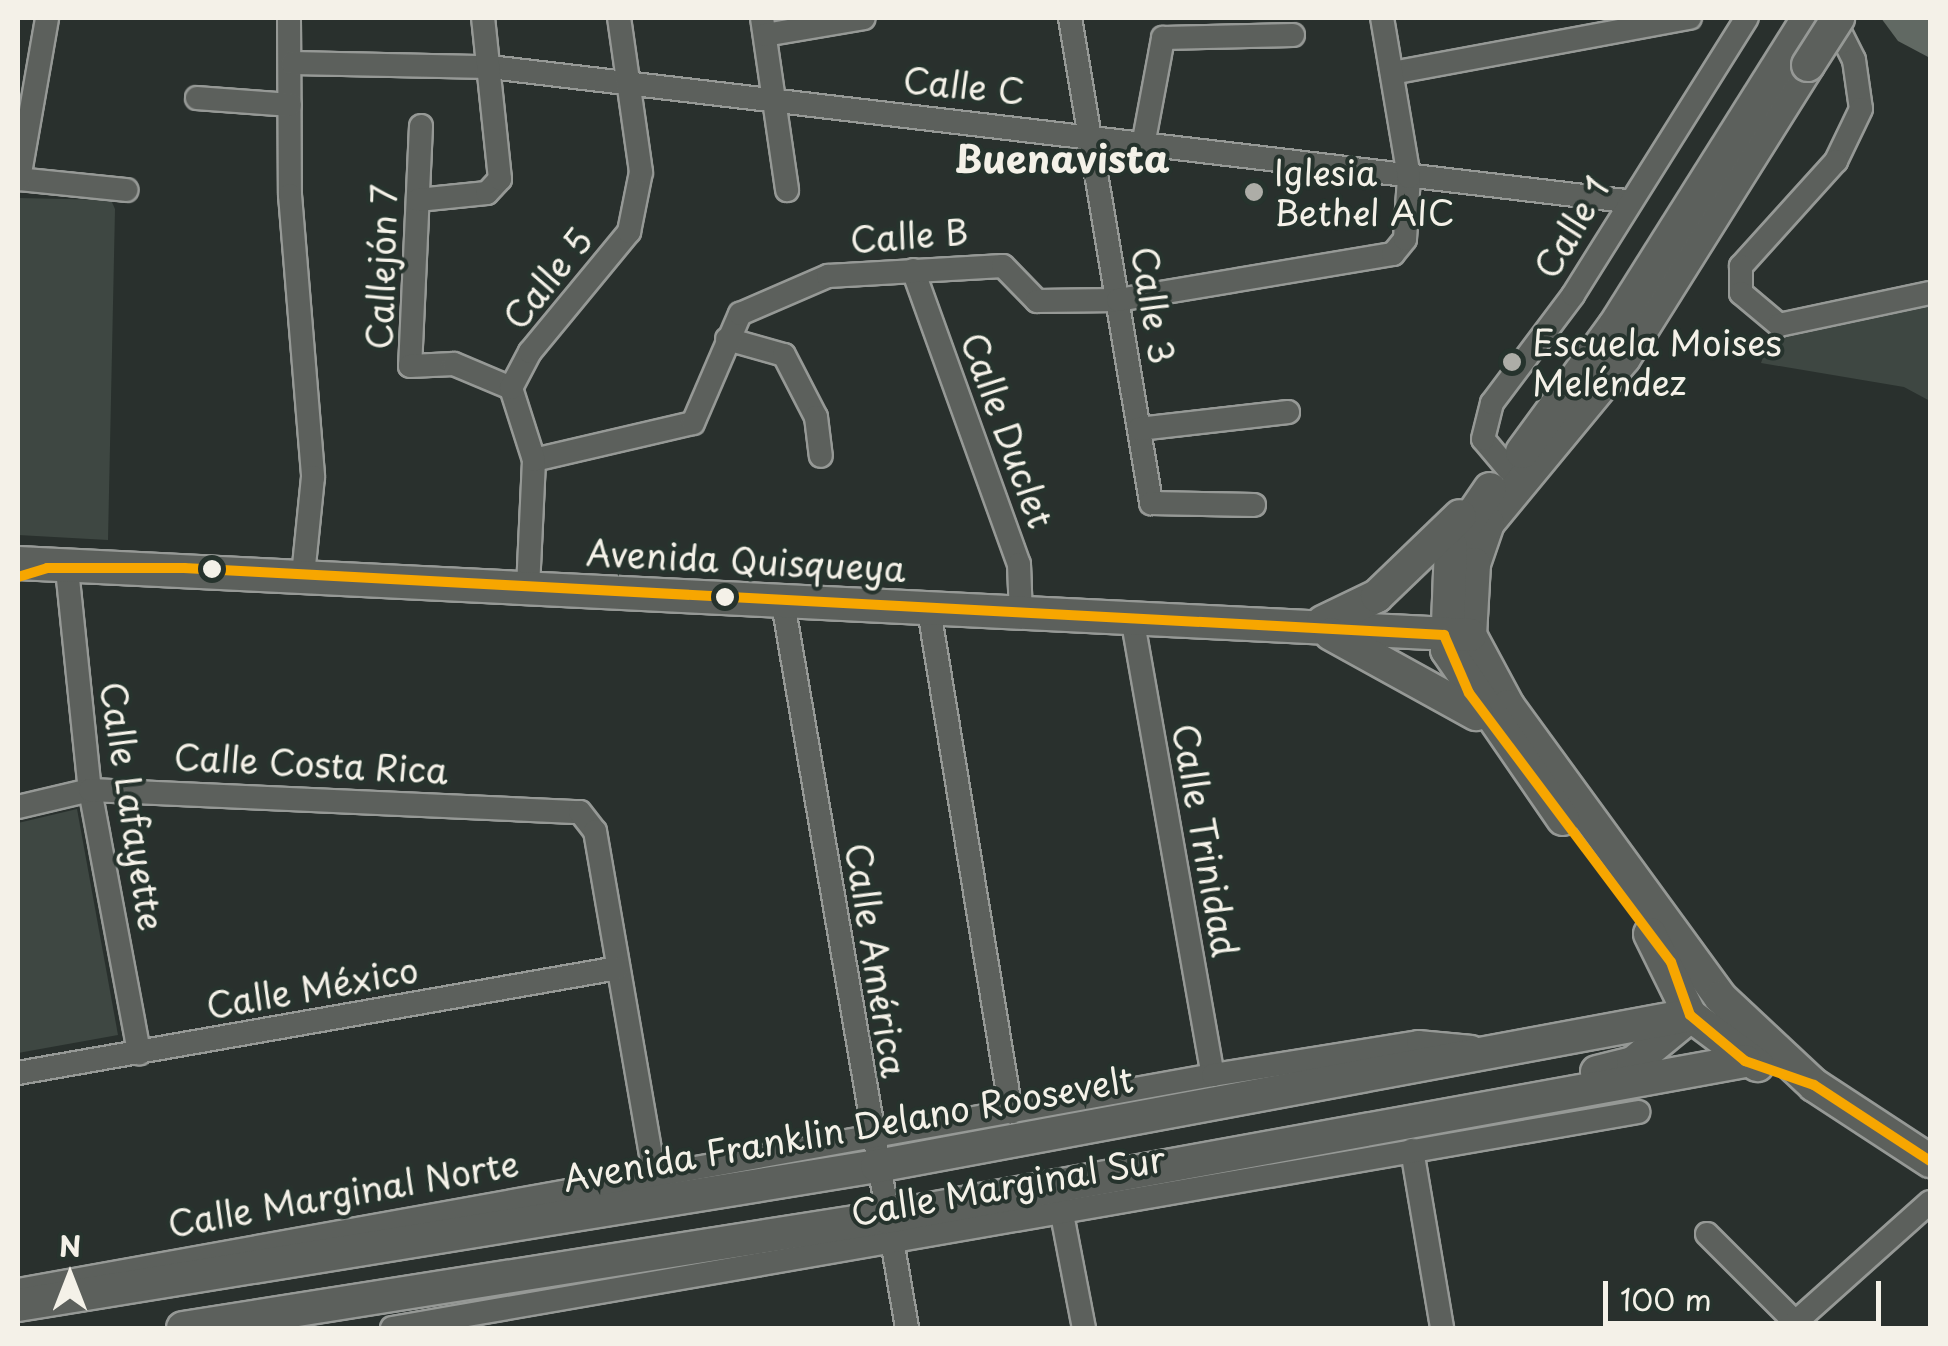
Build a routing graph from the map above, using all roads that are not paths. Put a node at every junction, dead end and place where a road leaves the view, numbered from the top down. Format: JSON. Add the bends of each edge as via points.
{"nodes":[{"id":1,"x":47,"y":18,"type":"edge"},
{"id":2,"x":289,"y":18,"type":"edge"},
{"id":3,"x":483,"y":18,"type":"edge"},
{"id":4,"x":619,"y":18,"type":"edge"},
{"id":5,"x":864,"y":18,"type":"edge"},
{"id":6,"x":1070,"y":18,"type":"edge"},
{"id":7,"x":1382,"y":18,"type":"edge"},
{"id":8,"x":1690,"y":18,"type":"edge"},
{"id":9,"x":1748,"y":18,"type":"edge"},
{"id":10,"x":1808,"y":18,"type":"edge"},
{"id":11,"x":1836,"y":18,"type":"edge"},
{"id":12,"x":764,"y":26,"type":"edge"},
{"id":13,"x":1293,"y":35,"type":"dead end"},
{"id":14,"x":1798,"y":58,"type":"junction"},
{"id":15,"x":292,"y":63,"type":"junction"},
{"id":16,"x":490,"y":67,"type":"junction"},
{"id":17,"x":1392,"y":73,"type":"junction"},
{"id":18,"x":630,"y":85,"type":"junction"},
{"id":19,"x":196,"y":98,"type":"dead end"},
{"id":20,"x":776,"y":100,"type":"junction"},
{"id":21,"x":290,"y":105,"type":"junction"},
{"id":22,"x":421,"y":126,"type":"dead end"},
{"id":23,"x":1090,"y":133,"type":"junction"},
{"id":24,"x":1144,"y":140,"type":"junction"},
{"id":25,"x":1409,"y":177,"type":"junction"},
{"id":26,"x":18,"y":179,"type":"edge"},
{"id":27,"x":126,"y":190,"type":"dead end"},
{"id":28,"x":787,"y":190,"type":"dead end"},
{"id":29,"x":418,"y":200,"type":"junction"},
{"id":30,"x":1626,"y":201,"type":"junction"},
{"id":31,"x":914,"y":270,"type":"junction"},
{"id":32,"x":1930,"y":293,"type":"edge"},
{"id":33,"x":1118,"y":300,"type":"junction"},
{"id":34,"x":727,"y":339,"type":"junction"},
{"id":35,"x":512,"y":388,"type":"junction"},
{"id":36,"x":1288,"y":412,"type":"dead end"},
{"id":37,"x":1139,"y":429,"type":"junction"},
{"id":38,"x":821,"y":456,"type":"dead end"},
{"id":39,"x":534,"y":460,"type":"junction"},
{"id":40,"x":1515,"y":475,"type":"junction"},
{"id":41,"x":1478,"y":500,"type":"junction"},
{"id":42,"x":1254,"y":506,"type":"dead end"},
{"id":43,"x":37,"y":569,"type":"edge"},
{"id":44,"x":303,"y":576,"type":"junction"},
{"id":45,"x":528,"y":588,"type":"junction"},
{"id":46,"x":783,"y":603,"type":"junction"},
{"id":47,"x":929,"y":610,"type":"junction"},
{"id":48,"x":1022,"y":616,"type":"junction"},
{"id":49,"x":1132,"y":617,"type":"junction"},
{"id":50,"x":1314,"y":625,"type":"junction"},
{"id":51,"x":1457,"y":635,"type":"junction"},
{"id":52,"x":1492,"y":724,"type":"junction"},
{"id":53,"x":90,"y":790,"type":"junction"},
{"id":54,"x":18,"y":807,"type":"edge"},
{"id":55,"x":618,"y":968,"type":"junction"},
{"id":56,"x":1720,"y":997,"type":"junction"},
{"id":57,"x":1690,"y":1016,"type":"junction"},
{"id":58,"x":1510,"y":1050,"type":"junction"},
{"id":59,"x":139,"y":1053,"type":"junction"},
{"id":60,"x":1744,"y":1061,"type":"junction"},
{"id":61,"x":18,"y":1073,"type":"edge"},
{"id":62,"x":1212,"y":1075,"type":"junction"},
{"id":63,"x":1814,"y":1085,"type":"junction"},
{"id":64,"x":1011,"y":1112,"type":"junction"},
{"id":65,"x":1638,"y":1112,"type":"dead end"},
{"id":66,"x":1491,"y":1120,"type":"junction"},
{"id":67,"x":1412,"y":1150,"type":"junction"},
{"id":68,"x":874,"y":1151,"type":"junction"},
{"id":69,"x":1930,"y":1161,"type":"edge"},
{"id":70,"x":654,"y":1174,"type":"junction"},
{"id":71,"x":1930,"y":1202,"type":"edge"},
{"id":72,"x":1061,"y":1210,"type":"junction"},
{"id":73,"x":888,"y":1230,"type":"junction"},
{"id":74,"x":1706,"y":1234,"type":"dead end"},
{"id":75,"x":18,"y":1290,"type":"edge"},
{"id":76,"x":18,"y":1305,"type":"edge"},
{"id":77,"x":1792,"y":1326,"type":"edge"},
{"id":78,"x":183,"y":1328,"type":"edge"},
{"id":79,"x":392,"y":1328,"type":"edge"},
{"id":80,"x":907,"y":1328,"type":"edge"},
{"id":81,"x":1084,"y":1328,"type":"edge"},
{"id":82,"x":1442,"y":1328,"type":"edge"}],
"edges":[{"from":1,"to":26,"type":"street"},
{"from":2,"to":15,"type":"street"},
{"from":3,"to":16,"type":"street"},
{"from":4,"to":18,"type":"street","name":"Calle 5"},
{"from":5,"to":12,"type":"street"},
{"from":6,"to":23,"type":"street","name":"Calle 3"},
{"from":7,"to":17,"type":"street"},
{"from":8,"to":17,"type":"street"},
{"from":9,"to":30,"type":"street","name":"Calle 1"},
{"from":10,"to":14,"type":"main road"},
{"from":11,"to":14,"type":"main road","bridge":true},
{"from":11,"to":32,"type":"street","via":[[1854,60],[1861,109],[1836,161],[1741,266],[1741,293],[1779,325]]},
{"from":12,"to":20,"type":"street"},
{"from":13,"to":24,"type":"street","via":[[1163,38]]},
{"from":14,"to":40,"type":"main road","via":[[1624,358]]},
{"from":15,"to":16,"type":"street","name":"Calle C"},
{"from":15,"to":21,"type":"street"},
{"from":16,"to":18,"type":"street","name":"Calle C"},
{"from":16,"to":29,"type":"street","via":[[500,179],[487,193]]},
{"from":17,"to":25,"type":"street"},
{"from":18,"to":20,"type":"street","name":"Calle C"},
{"from":18,"to":35,"type":"street","name":"Calle 5","via":[[641,172],[629,232],[530,352]]},
{"from":19,"to":21,"type":"street"},
{"from":20,"to":23,"type":"street","name":"Calle C"},
{"from":20,"to":28,"type":"street"},
{"from":21,"to":44,"type":"street","via":[[313,477]]},
{"from":22,"to":29,"type":"street","name":"Callejón 7"},
{"from":23,"to":24,"type":"street","name":"Calle C"},
{"from":23,"to":33,"type":"street","name":"Calle 3"},
{"from":24,"to":25,"type":"street","name":"Calle C"},
{"from":25,"to":30,"type":"street","name":"Calle C"},
{"from":25,"to":33,"type":"street","name":"Calle B","via":[[1404,239],[1394,254]]},
{"from":26,"to":27,"type":"street"},
{"from":29,"to":35,"type":"street","name":"Callejón 7","via":[[410,366],[454,364]]},
{"from":30,"to":40,"type":"street","name":"Calle 1","via":[[1483,422],[1482,438]]},
{"from":31,"to":33,"type":"street","name":"Calle B","via":[[1004,266],[1037,301]]},
{"from":31,"to":34,"type":"street","name":"Calle B","via":[[828,276],[740,314]]},
{"from":31,"to":48,"type":"street","name":"Calle Duclet","via":[[1019,564]]},
{"from":33,"to":37,"type":"street","name":"Calle 3"},
{"from":34,"to":38,"type":"street","via":[[784,355],[816,417]]},
{"from":34,"to":39,"type":"street","name":"Calle B","via":[[693,423]]},
{"from":35,"to":39,"type":"street"},
{"from":36,"to":37,"type":"street"},
{"from":37,"to":42,"type":"street","name":"Calle 3","via":[[1151,503]]},
{"from":39,"to":45,"type":"street"},
{"from":40,"to":41,"type":"main road"},
{"from":40,"to":51,"type":"main road","via":[[1488,523]]},
{"from":41,"to":50,"type":"main road","via":[[1377,596]]},
{"from":41,"to":51,"type":"main road","via":[[1451,546]]},
{"from":43,"to":44,"type":"main road","name":"Avenida Quisqueya"},
{"from":43,"to":53,"type":"street","name":"Calle Lafayette"},
{"from":44,"to":45,"type":"main road","name":"Avenida Quisqueya"},
{"from":45,"to":46,"type":"main road","name":"Avenida Quisqueya"},
{"from":46,"to":47,"type":"main road","name":"Avenida Quisqueya"},
{"from":46,"to":68,"type":"street","name":"Calle América"},
{"from":47,"to":48,"type":"main road","name":"Avenida Quisqueya"},
{"from":47,"to":64,"type":"street"},
{"from":48,"to":49,"type":"main road","name":"Avenida Quisqueya"},
{"from":49,"to":50,"type":"main road","name":"Avenida Quisqueya"},
{"from":49,"to":62,"type":"street","name":"Calle Trinidad"},
{"from":50,"to":51,"type":"main road","name":"Avenida Quisqueya"},
{"from":50,"to":52,"type":"main road"},
{"from":51,"to":52,"type":"main road","via":[[1454,672]]},
{"from":51,"to":56,"type":"main road"},
{"from":52,"to":57,"type":"main road","via":[[1671,962]]},
{"from":53,"to":54,"type":"street","name":"Calle Costa Rica"},
{"from":53,"to":55,"type":"street","name":"Calle Costa Rica","via":[[580,812],[595,830]]},
{"from":53,"to":59,"type":"street","name":"Calle Lafayette"},
{"from":55,"to":59,"type":"street","name":"Calle México"},
{"from":55,"to":70,"type":"street"},
{"from":56,"to":57,"type":"main road"},
{"from":56,"to":63,"type":"main road"},
{"from":57,"to":58,"type":"main road","name":"Avenida Franklin Delano Roosevelt"},
{"from":57,"to":60,"type":"main road"},
{"from":57,"to":66,"type":"main road","via":[[1633,1064]]},
{"from":58,"to":62,"type":"street","name":"Calle Marginal Norte","via":[[1418,1042]]},
{"from":58,"to":68,"type":"main road","name":"Avenida Franklin Delano Roosevelt"},
{"from":59,"to":61,"type":"street","name":"Calle México"},
{"from":60,"to":63,"type":"main road"},
{"from":60,"to":66,"type":"main road"},
{"from":62,"to":64,"type":"street","name":"Calle Marginal Norte"},
{"from":63,"to":69,"type":"main road"},
{"from":64,"to":68,"type":"street","name":"Calle Marginal Norte"},
{"from":65,"to":66,"type":"street","name":"Calle Marginal Sur"},
{"from":66,"to":67,"type":"street","name":"Calle Marginal Sur"},
{"from":66,"to":73,"type":"main road"},
{"from":67,"to":72,"type":"street","name":"Calle Marginal Sur"},
{"from":67,"to":82,"type":"street"},
{"from":68,"to":70,"type":"street","name":"Calle Marginal Norte"},
{"from":68,"to":73,"type":"street","name":"Calle América"},
{"from":68,"to":76,"type":"main road","name":"Avenida Franklin Delano Roosevelt"},
{"from":70,"to":75,"type":"street","name":"Calle Marginal Norte"},
{"from":71,"to":77,"type":"street"},
{"from":72,"to":73,"type":"street","name":"Calle Marginal Sur"},
{"from":72,"to":81,"type":"street"},
{"from":73,"to":78,"type":"main road"},
{"from":73,"to":79,"type":"street","name":"Calle Marginal Sur"},
{"from":73,"to":80,"type":"street","name":"Calle América"},
{"from":74,"to":77,"type":"street"}]}
